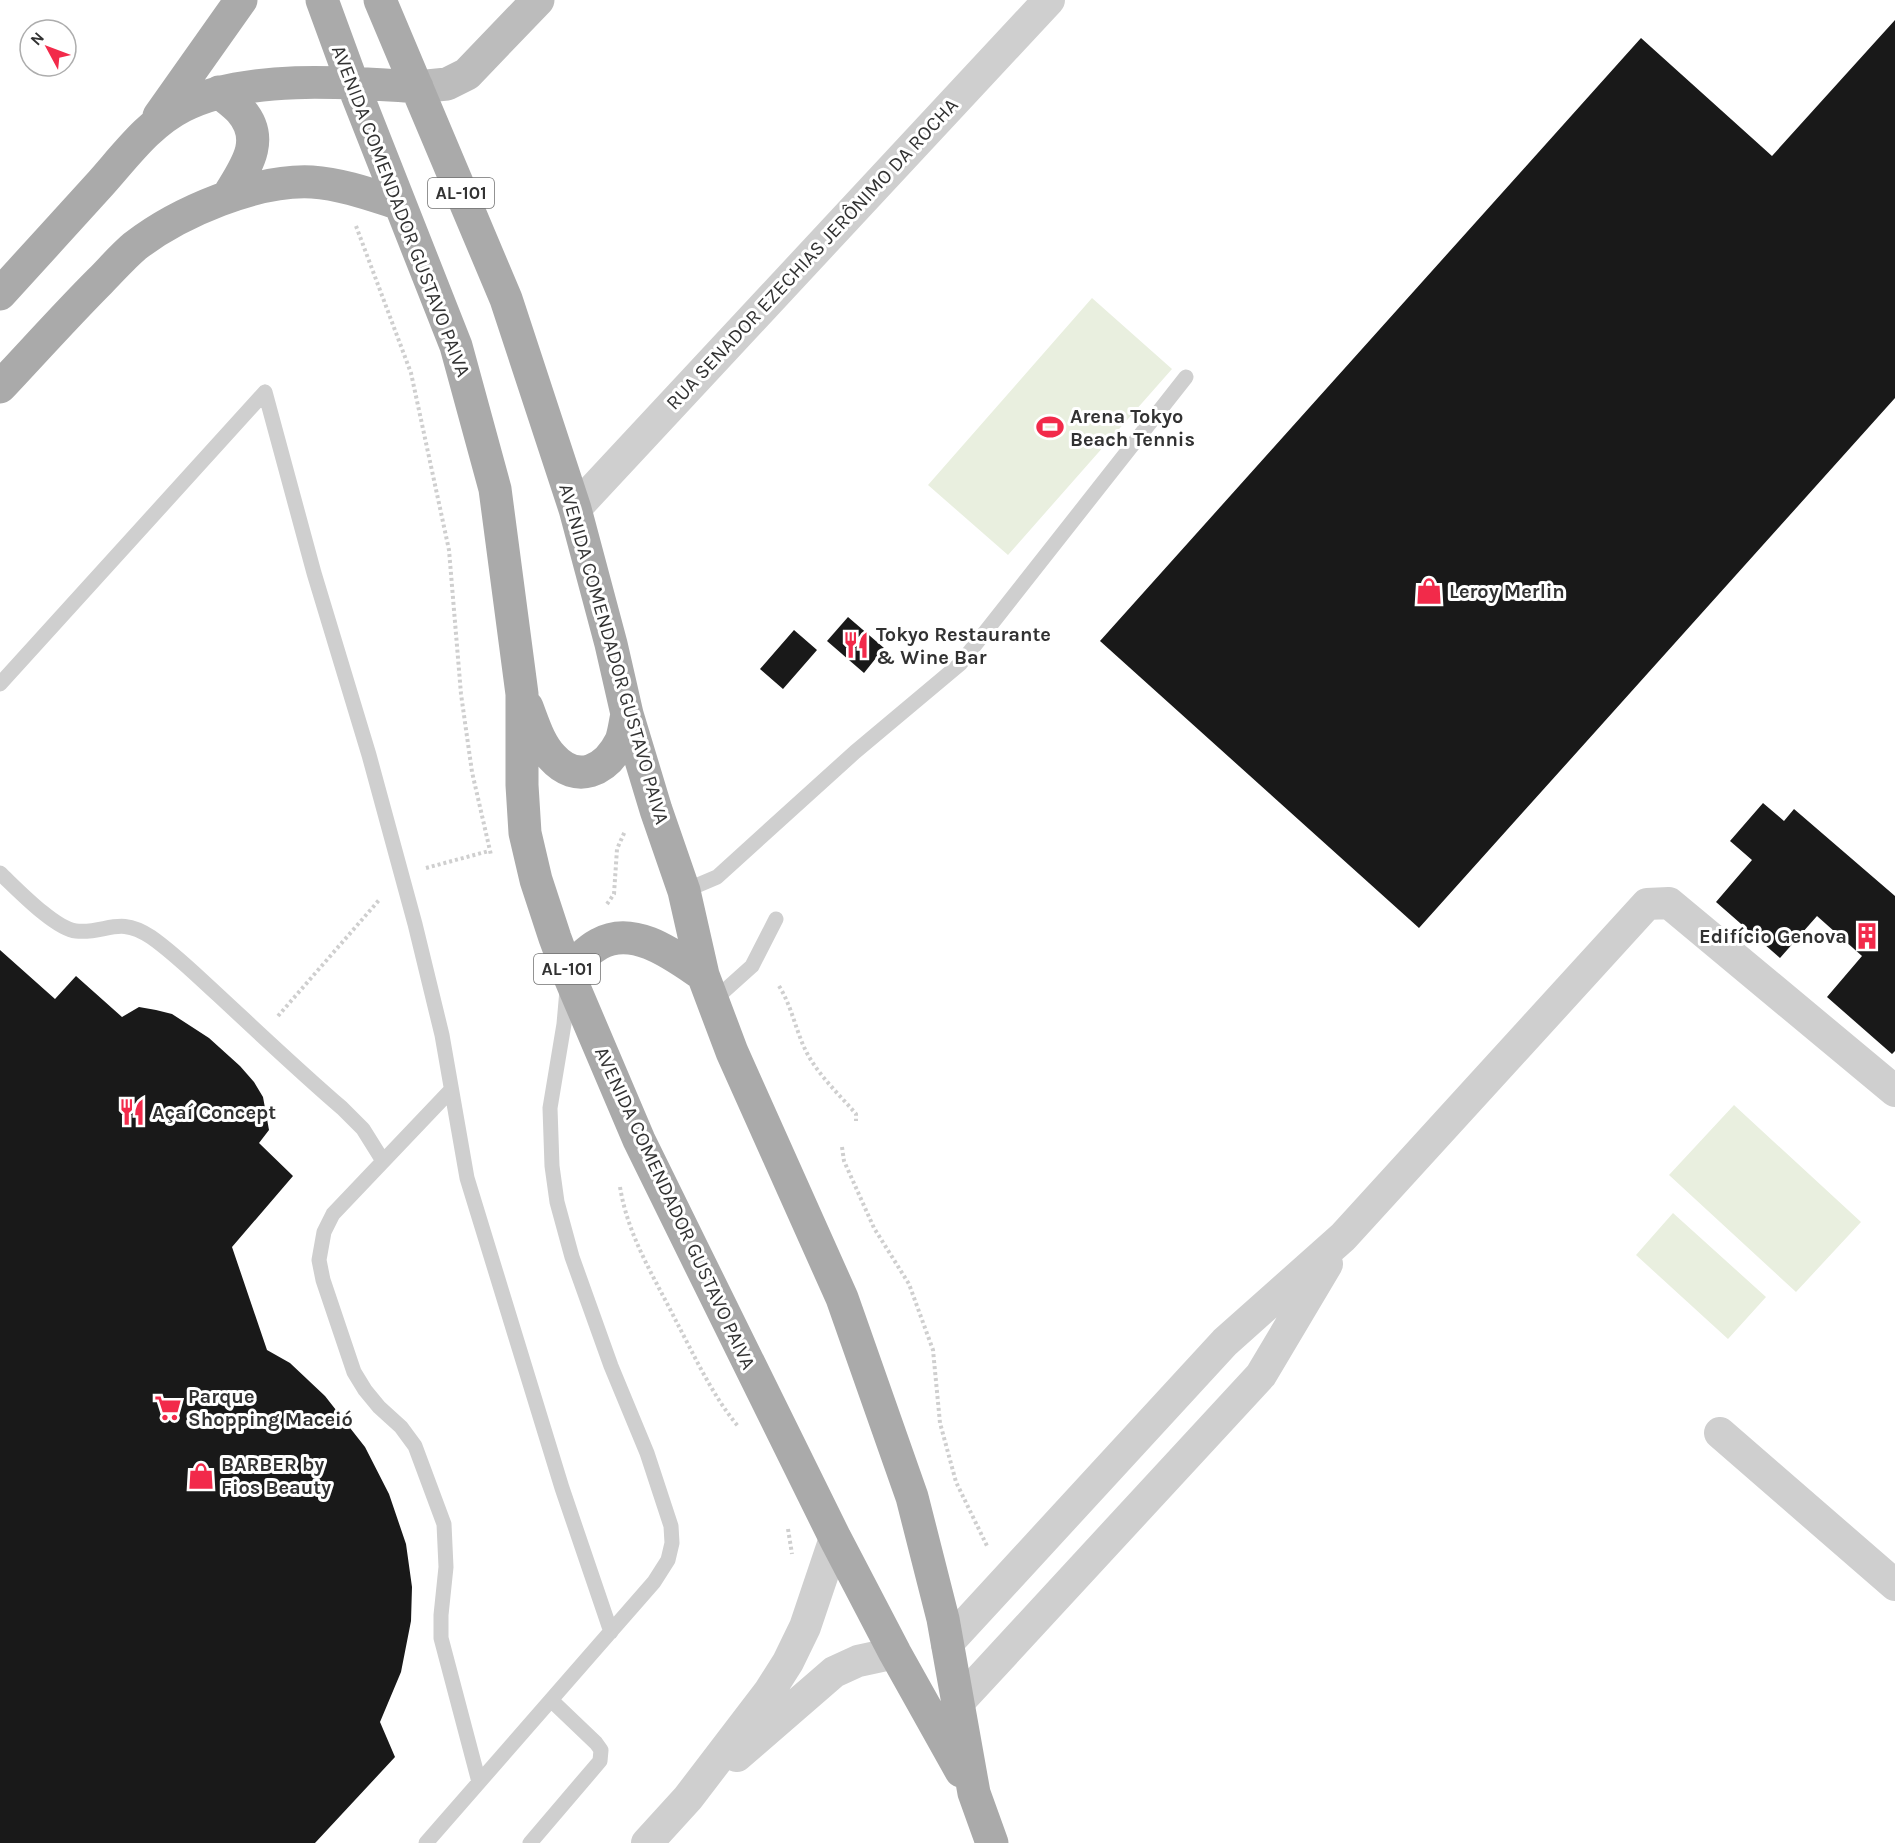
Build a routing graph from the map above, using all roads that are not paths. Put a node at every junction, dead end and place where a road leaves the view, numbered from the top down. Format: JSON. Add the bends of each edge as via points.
{"nodes":[{"id":1,"x":241,"y":0,"type":"edge"},
{"id":2,"x":322,"y":0,"type":"edge"},
{"id":3,"x":380,"y":0,"type":"edge"},
{"id":4,"x":538,"y":0,"type":"edge"},
{"id":5,"x":1048,"y":0,"type":"edge"},
{"id":6,"x":352,"y":82,"type":"junction"},
{"id":7,"x":417,"y":87,"type":"junction"},
{"id":8,"x":219,"y":92,"type":"junction"},
{"id":9,"x":149,"y":129,"type":"junction"},
{"id":10,"x":228,"y":196,"type":"junction"},
{"id":11,"x":400,"y":204,"type":"junction"},
{"id":12,"x":0,"y":294,"type":"edge"},
{"id":13,"x":1186,"y":377,"type":"dead end"},
{"id":14,"x":0,"y":387,"type":"edge"},
{"id":15,"x":575,"y":509,"type":"junction"},
{"id":16,"x":0,"y":684,"type":"edge"},
{"id":17,"x":522,"y":694,"type":"junction"},
{"id":18,"x":627,"y":714,"type":"junction"},
{"id":19,"x":0,"y":873,"type":"edge"},
{"id":20,"x":684,"y":891,"type":"junction"},
{"id":21,"x":776,"y":919,"type":"dead end"},
{"id":22,"x":568,"y":973,"type":"junction"},
{"id":23,"x":708,"y":988,"type":"junction"},
{"id":24,"x":451,"y":1090,"type":"junction"},
{"id":25,"x":1895,"y":1091,"type":"edge"},
{"id":26,"x":383,"y":1161,"type":"junction"},
{"id":27,"x":1343,"y":1237,"type":"junction"},
{"id":28,"x":1720,"y":1433,"type":"dead end"},
{"id":29,"x":835,"y":1538,"type":"junction"},
{"id":30,"x":1895,"y":1585,"type":"edge"},
{"id":31,"x":611,"y":1632,"type":"junction"},
{"id":32,"x":947,"y":1644,"type":"junction"},
{"id":33,"x":895,"y":1653,"type":"junction"},
{"id":34,"x":551,"y":1700,"type":"junction"},
{"id":35,"x":958,"y":1703,"type":"junction"},
{"id":36,"x":479,"y":1782,"type":"junction"},
{"id":37,"x":974,"y":1793,"type":"junction"},
{"id":38,"x":688,"y":1798,"type":"junction"},
{"id":39,"x":426,"y":1843,"type":"edge"},
{"id":40,"x":530,"y":1843,"type":"edge"},
{"id":41,"x":647,"y":1843,"type":"edge"},
{"id":42,"x":992,"y":1843,"type":"edge"}],
"edges":[{"from":1,"to":9,"type":"main road"},
{"from":2,"to":6,"type":"main road","name":"AVENIDA COMENDADOR GUSTAVO PAIVA","number":"AL-101"},
{"from":3,"to":7,"type":"main road","name":"AVENIDA COMENDADOR GUSTAVO PAIVA","number":"AL-101"},
{"from":4,"to":7,"type":"street","via":[[467,74],[447,84]]},
{"from":5,"to":15,"type":"street","name":"RUA SENADOR EZECHIAS JERÔNIMO DA ROCHA"},
{"from":6,"to":7,"type":"main road"},
{"from":6,"to":8,"type":"main road","via":[[257,85]]},
{"from":6,"to":11,"type":"main road","name":"AVENIDA COMENDADOR GUSTAVO PAIVA","number":"AL-101"},
{"from":7,"to":15,"type":"main road","name":"AVENIDA COMENDADOR GUSTAVO PAIVA","number":"AL-101","via":[[506,299]]},
{"from":8,"to":9,"type":"main road","via":[[181,106]]},
{"from":8,"to":10,"type":"main road","via":[[241,111],[250,124],[253,140],[251,157]]},
{"from":9,"to":12,"type":"main road"},
{"from":10,"to":11,"type":"main road","via":[[270,185],[311,182],[341,186]]},
{"from":10,"to":14,"type":"main road","via":[[165,225],[134,247]]},
{"from":11,"to":17,"type":"main road","name":"AVENIDA COMENDADOR GUSTAVO PAIVA","number":"AL-101","via":[[456,346],[495,489]]},
{"from":13,"to":20,"type":"lane","via":[[960,664],[855,752],[717,877]]},
{"from":15,"to":18,"type":"main road","name":"AVENIDA COMENDADOR GUSTAVO PAIVA","number":"AL-101"},
{"from":16,"to":24,"type":"lane","via":[[265,392],[402,874],[442,1035]]},
{"from":17,"to":18,"type":"main road","via":[[541,742],[561,765],[573,772],[590,772],[608,761],[622,739]]},
{"from":17,"to":22,"type":"main road","name":"AVENIDA COMENDADOR GUSTAVO PAIVA","number":"AL-101","via":[[525,833],[536,880]]},
{"from":18,"to":20,"type":"main road","name":"AVENIDA COMENDADOR GUSTAVO PAIVA","number":"AL-101"},
{"from":19,"to":26,"type":"lane","via":[[57,923],[74,931],[115,925],[134,927],[151,937],[356,1122]]},
{"from":20,"to":23,"type":"main road","name":"AVENIDA COMENDADOR GUSTAVO PAIVA","number":"AL-101"},
{"from":21,"to":23,"type":"lane","via":[[752,966]]},
{"from":22,"to":23,"type":"main road","via":[[601,942],[623,938],[646,942],[670,953]]},
{"from":22,"to":29,"type":"main road","name":"AVENIDA COMENDADOR GUSTAVO PAIVA","number":"AL-101","via":[[639,1140]]},
{"from":22,"to":31,"type":"lane","via":[[550,1108],[556,1202],[572,1257],[671,1526],[668,1560]]},
{"from":23,"to":32,"type":"main road","name":"AVENIDA COMENDADOR GUSTAVO PAIVA","number":"AL-101","via":[[732,1052],[842,1299],[912,1497]]},
{"from":24,"to":26,"type":"lane"},
{"from":24,"to":31,"type":"lane","via":[[467,1178],[561,1488]]},
{"from":25,"to":27,"type":"street","via":[[1669,903],[1647,904]]},
{"from":26,"to":36,"type":"lane","via":[[333,1214],[324,1232],[319,1260],[354,1372],[415,1446],[444,1524],[446,1567],[441,1638]]},
{"from":27,"to":32,"type":"street","via":[[1225,1342]]},
{"from":27,"to":35,"type":"street","via":[[1261,1375]]},
{"from":28,"to":30,"type":"street"},
{"from":29,"to":33,"type":"main road","name":"AVENIDA COMENDADOR GUSTAVO PAIVA","number":"AL-101"},
{"from":29,"to":38,"type":"street","via":[[806,1627],[788,1662]]},
{"from":31,"to":34,"type":"lane"},
{"from":32,"to":35,"type":"main road","name":"AVENIDA COMENDADOR GUSTAVO PAIVA","number":"AL-101"},
{"from":33,"to":37,"type":"main road","name":"AVENIDA COMENDADOR GUSTAVO PAIVA","number":"AL-101"},
{"from":33,"to":38,"type":"street","via":[[858,1661],[834,1672]]},
{"from":34,"to":36,"type":"lane"},
{"from":34,"to":40,"type":"lane","via":[[596,1743],[601,1750],[600,1761]]},
{"from":35,"to":37,"type":"main road","name":"AVENIDA COMENDADOR GUSTAVO PAIVA","number":"AL-101"},
{"from":36,"to":39,"type":"lane"},
{"from":37,"to":42,"type":"main road","name":"AVENIDA COMENDADOR GUSTAVO PAIVA","number":"AL-101"},
{"from":38,"to":41,"type":"street"}]}
